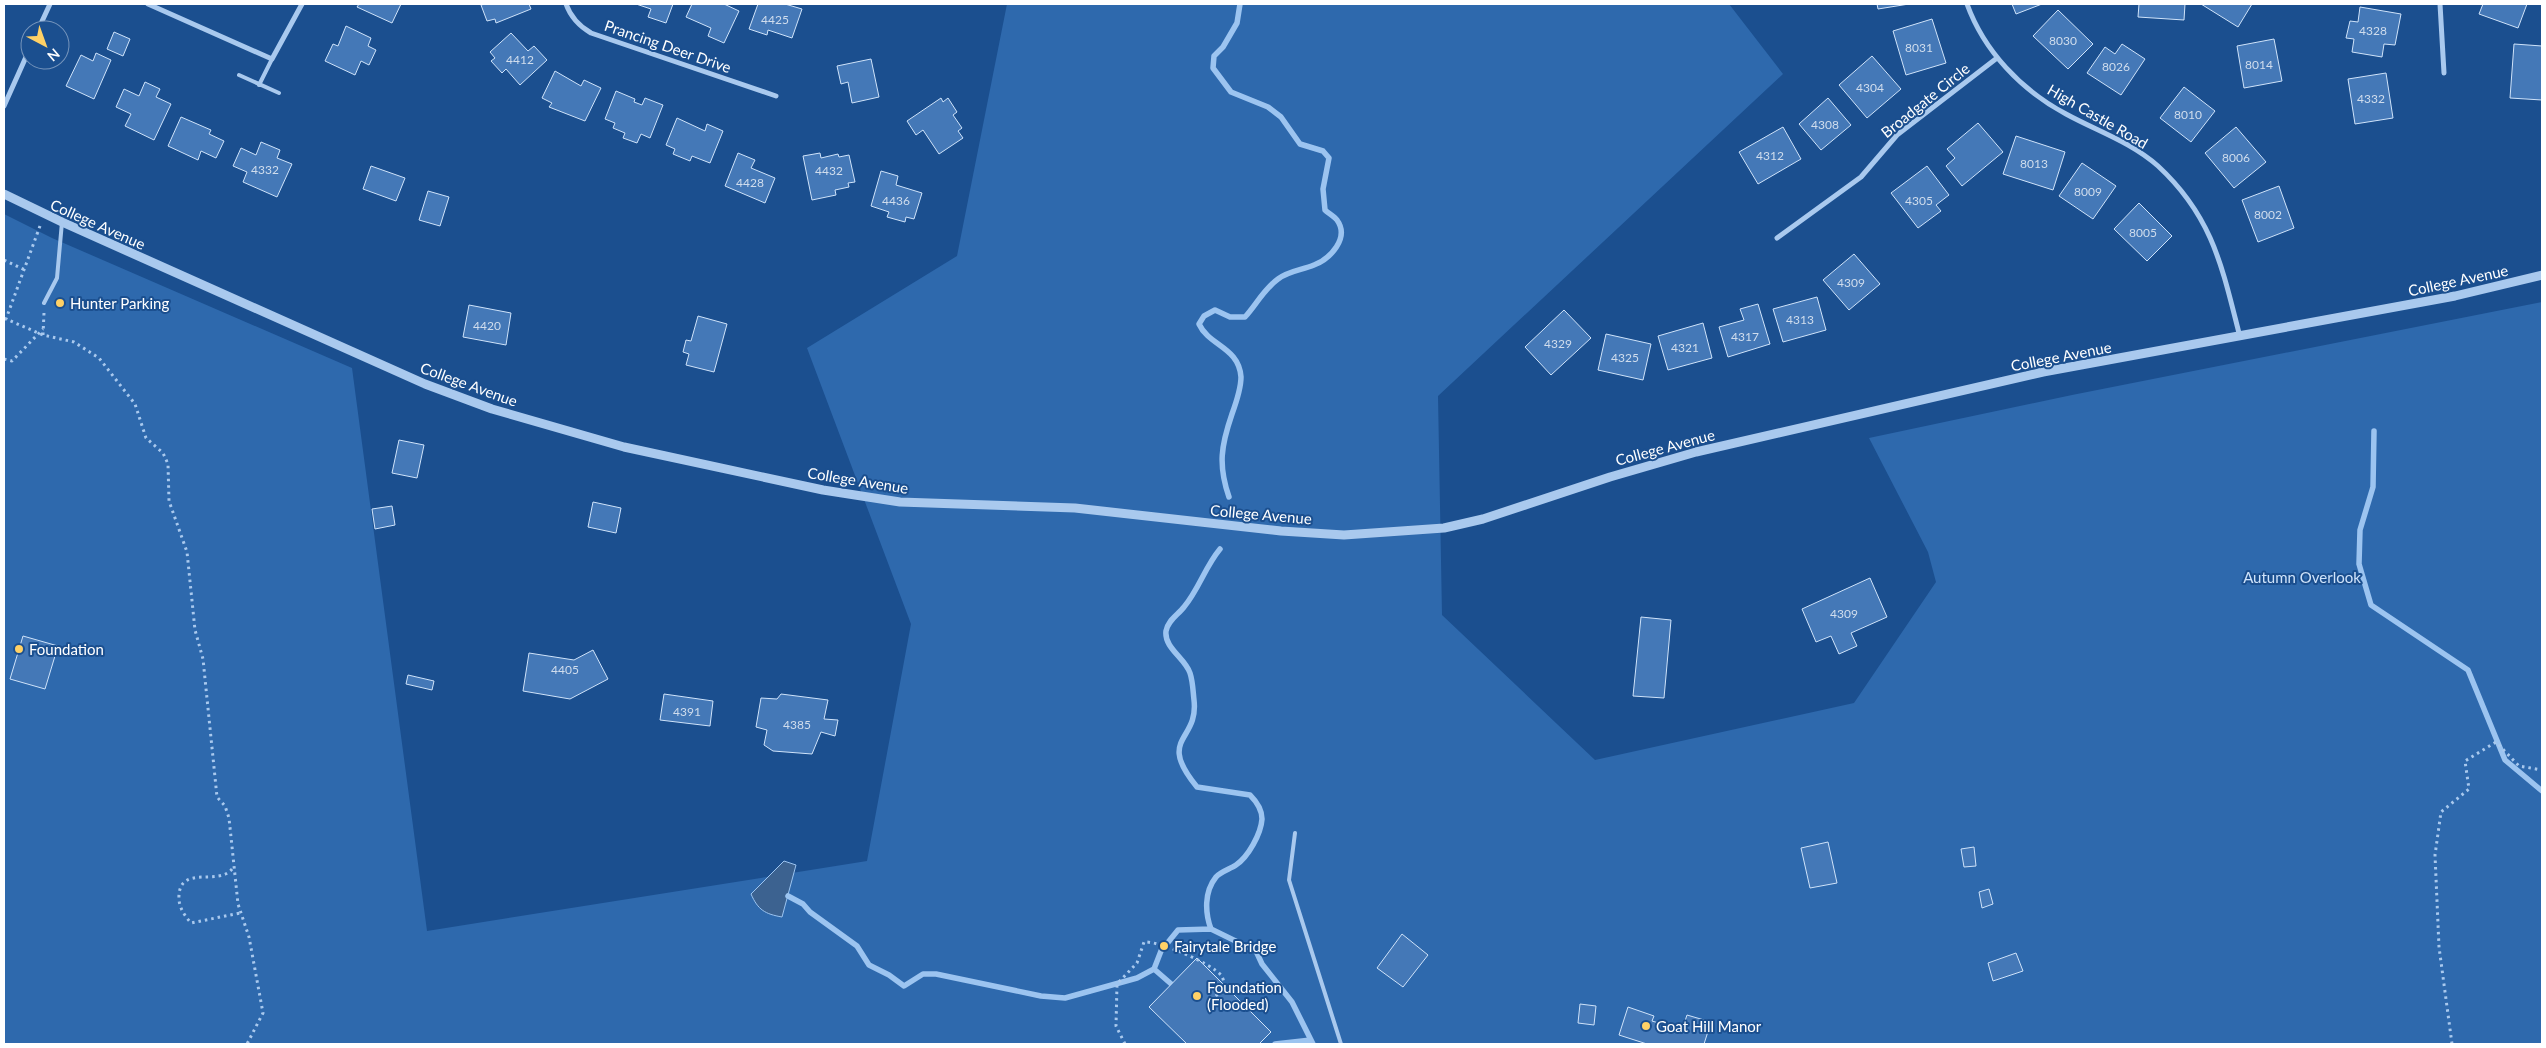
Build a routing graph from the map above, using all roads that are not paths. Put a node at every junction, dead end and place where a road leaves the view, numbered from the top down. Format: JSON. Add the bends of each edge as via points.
{"nodes":[{"id":1,"x":50,"y":4,"type":"edge"},
{"id":2,"x":148,"y":4,"type":"edge"},
{"id":3,"x":302,"y":4,"type":"edge"},
{"id":4,"x":566,"y":4,"type":"edge"},
{"id":5,"x":1967,"y":4,"type":"edge"},
{"id":6,"x":2440,"y":4,"type":"edge"},
{"id":7,"x":43,"y":20,"type":"edge"},
{"id":8,"x":1997,"y":58,"type":"junction"},
{"id":9,"x":272,"y":59,"type":"junction"},
{"id":10,"x":20,"y":70,"type":"edge"},
{"id":11,"x":2444,"y":73,"type":"dead end"},
{"id":12,"x":239,"y":75,"type":"dead end"},
{"id":13,"x":259,"y":85,"type":"junction"},
{"id":14,"x":278,"y":93,"type":"dead end"},
{"id":15,"x":776,"y":96,"type":"dead end"},
{"id":16,"x":4,"y":106,"type":"edge"},
{"id":17,"x":4,"y":194,"type":"edge"},
{"id":18,"x":62,"y":222,"type":"junction"},
{"id":19,"x":1777,"y":238,"type":"dead end"},
{"id":20,"x":2542,"y":275,"type":"edge"},
{"id":21,"x":44,"y":303,"type":"road end"},
{"id":22,"x":2240,"y":337,"type":"junction"},
{"id":23,"x":1295,"y":833,"type":"dead end"},
{"id":24,"x":1341,"y":1044,"type":"edge"}],
"edges":[{"from":1,"to":7,"type":"street"},
{"from":2,"to":9,"type":"street"},
{"from":3,"to":9,"type":"street"},
{"from":4,"to":15,"type":"street","name":"Prancing Deer Drive","via":[[576,21],[591,34]]},
{"from":5,"to":8,"type":"street","name":"High Castle Road"},
{"from":6,"to":11,"type":"street"},
{"from":8,"to":19,"type":"street","name":"Broadgate Circle","via":[[1897,135],[1860,177]]},
{"from":8,"to":22,"type":"street","name":"High Castle Road","via":[[2021,83],[2045,101],[2123,141],[2150,160],[2182,191],[2200,216],[2215,246]]},
{"from":9,"to":13,"type":"lane"},
{"from":10,"to":16,"type":"street"},
{"from":12,"to":13,"type":"lane"},
{"from":13,"to":14,"type":"lane"},
{"from":17,"to":18,"type":"street","name":"College Avenue"},
{"from":18,"to":21,"type":"lane","via":[[57,278]]},
{"from":18,"to":22,"type":"street","name":"College Avenue","via":[[425,384],[492,409],[624,447],[823,490],[900,502],[1075,508],[1344,535],[1444,528],[1483,519],[1610,476],[1696,452],[2043,372]]},
{"from":20,"to":22,"type":"street","name":"College Avenue","via":[[2454,296]]},
{"from":23,"to":24,"type":"lane","via":[[1289,880]]}]}
